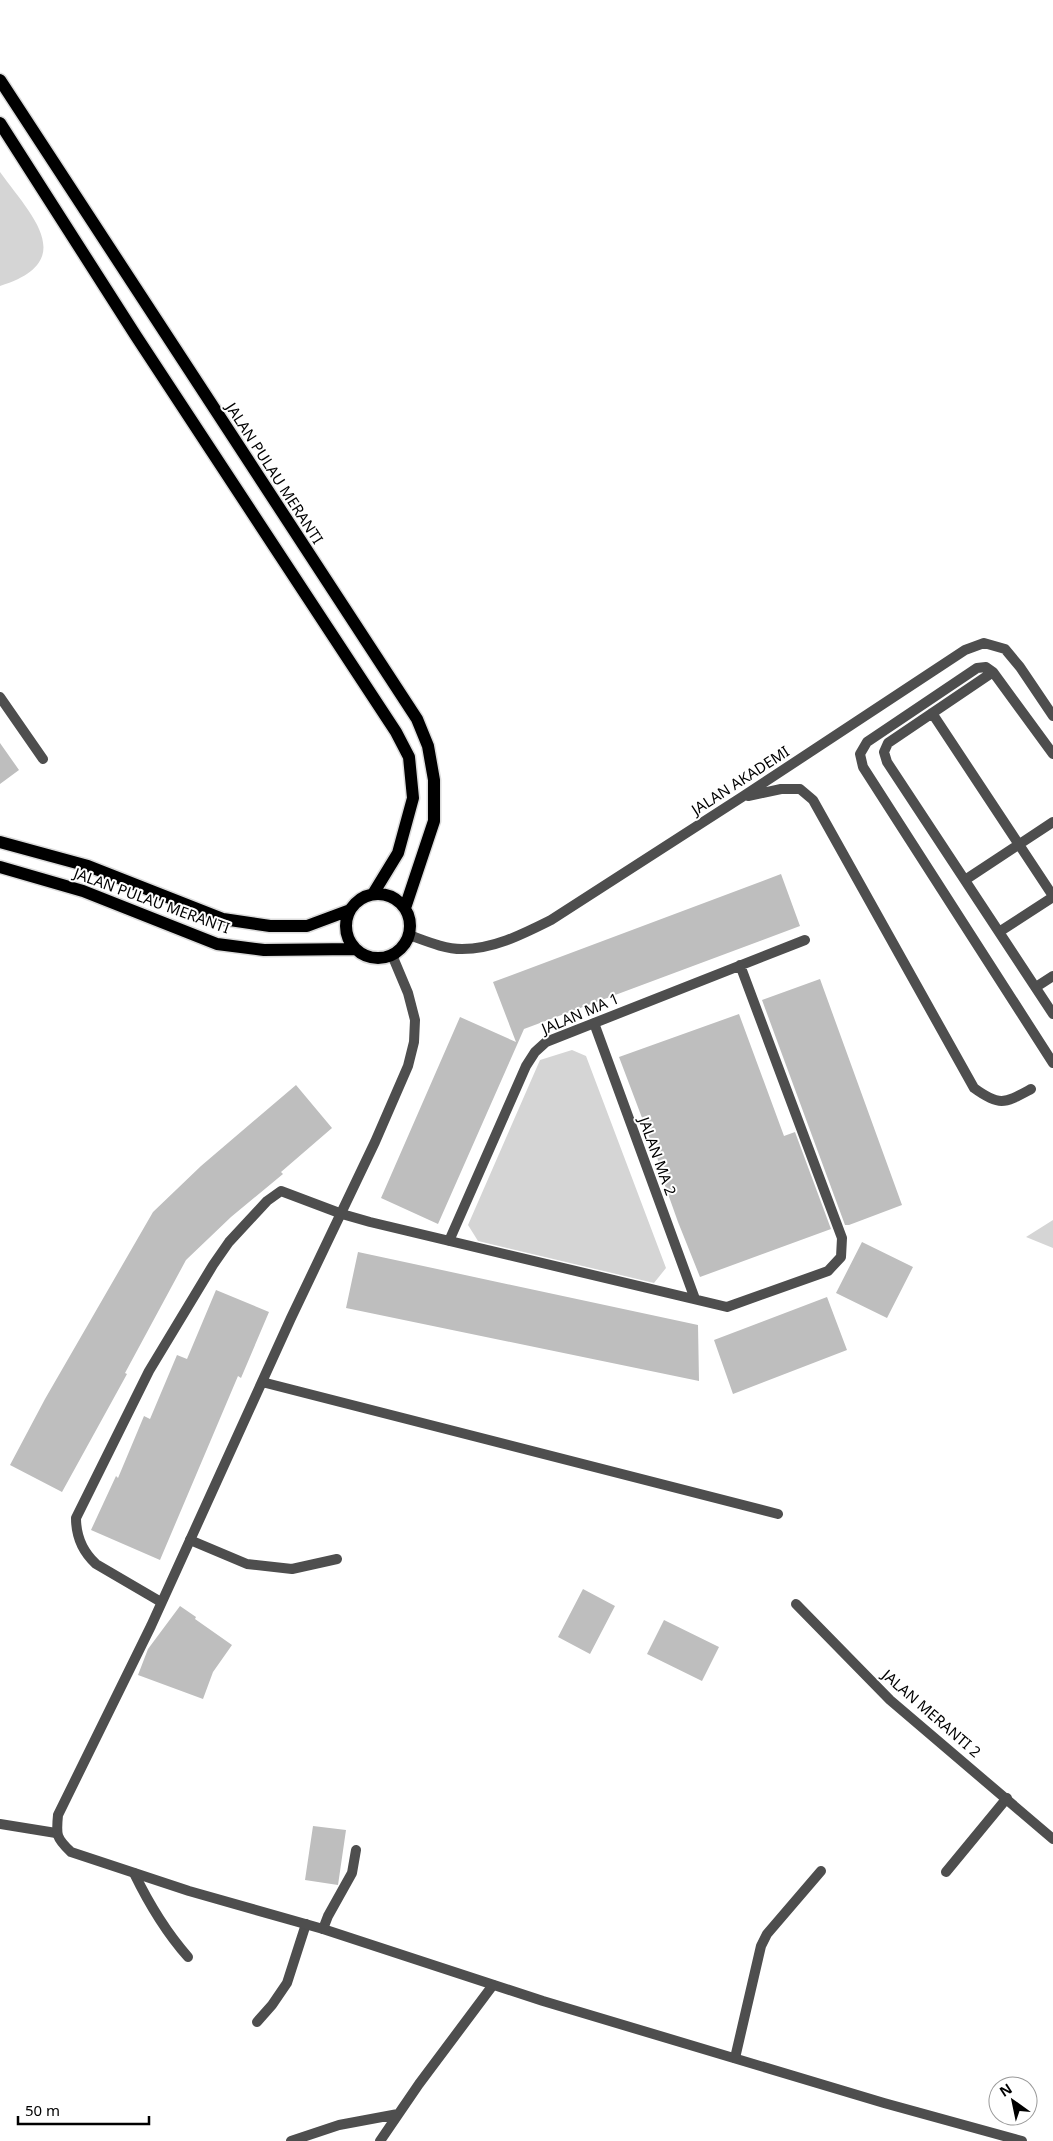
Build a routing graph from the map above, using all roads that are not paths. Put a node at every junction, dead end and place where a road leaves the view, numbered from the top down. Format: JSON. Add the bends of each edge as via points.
{"nodes":[{"id":1,"x":0,"y":80,"type":"edge"},
{"id":2,"x":0,"y":124,"type":"edge"},
{"id":3,"x":993,"y":672,"type":"junction"},
{"id":4,"x":0,"y":697,"type":"edge"},
{"id":5,"x":932,"y":713,"type":"junction"},
{"id":6,"x":1053,"y":716,"type":"edge"},
{"id":7,"x":1053,"y":754,"type":"edge"},
{"id":8,"x":43,"y":759,"type":"dead end"},
{"id":9,"x":742,"y":797,"type":"junction"},
{"id":10,"x":1053,"y":822,"type":"edge"},
{"id":11,"x":0,"y":842,"type":"edge"},
{"id":12,"x":1019,"y":844,"type":"junction"},
{"id":13,"x":0,"y":868,"type":"edge"},
{"id":14,"x":965,"y":880,"type":"junction"},
{"id":15,"x":373,"y":894,"type":"junction"},
{"id":16,"x":1053,"y":896,"type":"edge"},
{"id":17,"x":405,"y":908,"type":"junction"},
{"id":18,"x":350,"y":910,"type":"junction"},
{"id":19,"x":999,"y":932,"type":"junction"},
{"id":20,"x":409,"y":935,"type":"junction"},
{"id":21,"x":805,"y":940,"type":"dead end"},
{"id":22,"x":355,"y":949,"type":"junction"},
{"id":23,"x":392,"y":955,"type":"junction"},
{"id":24,"x":740,"y":965,"type":"junction"},
{"id":25,"x":1053,"y":976,"type":"edge"},
{"id":26,"x":1036,"y":988,"type":"junction"},
{"id":27,"x":1053,"y":1014,"type":"edge"},
{"id":28,"x":594,"y":1023,"type":"junction"},
{"id":29,"x":1053,"y":1063,"type":"edge"},
{"id":30,"x":1031,"y":1089,"type":"dead end"},
{"id":31,"x":342,"y":1214,"type":"junction"},
{"id":32,"x":449,"y":1241,"type":"junction"},
{"id":33,"x":695,"y":1300,"type":"junction"},
{"id":34,"x":262,"y":1382,"type":"junction"},
{"id":35,"x":778,"y":1514,"type":"dead end"},
{"id":36,"x":190,"y":1540,"type":"junction"},
{"id":37,"x":337,"y":1559,"type":"dead end"},
{"id":38,"x":161,"y":1602,"type":"junction"},
{"id":39,"x":796,"y":1604,"type":"dead end"},
{"id":40,"x":1006,"y":1798,"type":"junction"},
{"id":41,"x":0,"y":1824,"type":"edge"},
{"id":42,"x":56,"y":1833,"type":"junction"},
{"id":43,"x":1053,"y":1839,"type":"edge"},
{"id":44,"x":356,"y":1850,"type":"dead end"},
{"id":45,"x":821,"y":1871,"type":"dead end"},
{"id":46,"x":946,"y":1872,"type":"dead end"},
{"id":47,"x":134,"y":1873,"type":"junction"},
{"id":48,"x":306,"y":1924,"type":"junction"},
{"id":49,"x":323,"y":1929,"type":"junction"},
{"id":50,"x":188,"y":1957,"type":"dead end"},
{"id":51,"x":493,"y":1984,"type":"junction"},
{"id":52,"x":257,"y":2022,"type":"dead end"},
{"id":53,"x":735,"y":2058,"type":"junction"},
{"id":54,"x":398,"y":2114,"type":"junction"},
{"id":55,"x":291,"y":2141,"type":"edge"},
{"id":56,"x":380,"y":2141,"type":"edge"},
{"id":57,"x":1022,"y":2141,"type":"edge"}],
"edges":[{"from":1,"to":17,"type":"main road","name":"JALAN PULAU MERANTI","via":[[417,719],[428,746],[434,780],[434,821]]},
{"from":2,"to":15,"type":"main road","via":[[396,732],[409,757],[413,798],[398,853]]},
{"from":3,"to":5,"type":"street"},
{"from":3,"to":7,"type":"street"},
{"from":3,"to":29,"type":"street","via":[[986,667],[977,668],[867,742],[860,754],[863,767]]},
{"from":4,"to":8,"type":"street"},
{"from":5,"to":12,"type":"street"},
{"from":5,"to":14,"type":"street","via":[[888,743],[884,752],[887,762]]},
{"from":6,"to":9,"type":"street","name":"JALAN AKADEMI","via":[[1005,649],[984,643],[965,650]]},
{"from":9,"to":20,"type":"street","name":"JALAN AKADEMI","via":[[551,920],[520,936],[462,949],[437,945]]},
{"from":9,"to":30,"type":"street","via":[[781,789],[800,789],[813,800],[974,1088],[990,1099],[1008,1102]]},
{"from":10,"to":12,"type":"street"},
{"from":11,"to":18,"type":"main road","name":"JALAN PULAU MERANTI","via":[[88,866],[223,919],[270,926],[306,926]]},
{"from":12,"to":14,"type":"street"},
{"from":12,"to":16,"type":"street"},
{"from":13,"to":22,"type":"main road","name":"JALAN PULAU MERANTI","via":[[83,890],[217,944],[264,950]]},
{"from":14,"to":19,"type":"street"},
{"from":15,"to":17,"type":"main road","via":[[391,896]]},
{"from":15,"to":18,"type":"main road","via":[[364,897]]},
{"from":16,"to":19,"type":"street"},
{"from":17,"to":20,"type":"main road","via":[[409,916]]},
{"from":18,"to":22,"type":"main road","via":[[346,926]]},
{"from":19,"to":26,"type":"street"},
{"from":20,"to":23,"type":"main road","via":[[400,950]]},
{"from":21,"to":24,"type":"street","name":"JALAN MA 1"},
{"from":22,"to":23,"type":"main road","via":[[373,958]]},
{"from":23,"to":31,"type":"street","via":[[415,1020],[414,1042],[408,1066]]},
{"from":24,"to":28,"type":"street","name":"JALAN MA 1"},
{"from":24,"to":33,"type":"street","via":[[842,1238],[841,1257],[828,1271],[727,1307]]},
{"from":25,"to":26,"type":"street"},
{"from":26,"to":27,"type":"street"},
{"from":28,"to":32,"type":"street","name":"JALAN MA 1","via":[[546,1042],[535,1052]]},
{"from":28,"to":33,"type":"street","name":"JALAN MA 2"},
{"from":31,"to":32,"type":"street"},
{"from":31,"to":34,"type":"street"},
{"from":31,"to":38,"type":"street","via":[[281,1191],[267,1201],[228,1242],[149,1371],[76,1518],[76,1532],[87,1556]]},
{"from":32,"to":33,"type":"street"},
{"from":34,"to":35,"type":"street"},
{"from":34,"to":36,"type":"street"},
{"from":36,"to":37,"type":"street","via":[[248,1564],[292,1569]]},
{"from":36,"to":38,"type":"street"},
{"from":38,"to":42,"type":"street","via":[[58,1815]]},
{"from":39,"to":40,"type":"street","name":"JALAN MERANTI 2","via":[[890,1700]]},
{"from":40,"to":43,"type":"street","name":"JALAN MERANTI 2"},
{"from":40,"to":46,"type":"street"},
{"from":41,"to":42,"type":"street"},
{"from":42,"to":47,"type":"street","via":[[71,1852]]},
{"from":44,"to":49,"type":"street","via":[[352,1873]]},
{"from":45,"to":53,"type":"street","via":[[761,1946]]},
{"from":47,"to":48,"type":"street"},
{"from":47,"to":50,"type":"street","via":[[151,1908]]},
{"from":48,"to":49,"type":"street"},
{"from":48,"to":52,"type":"street","via":[[287,1983]]},
{"from":49,"to":51,"type":"street"},
{"from":51,"to":53,"type":"street"},
{"from":51,"to":54,"type":"street"},
{"from":53,"to":57,"type":"street"},
{"from":54,"to":55,"type":"street","via":[[339,2125]]},
{"from":54,"to":56,"type":"street"}]}
